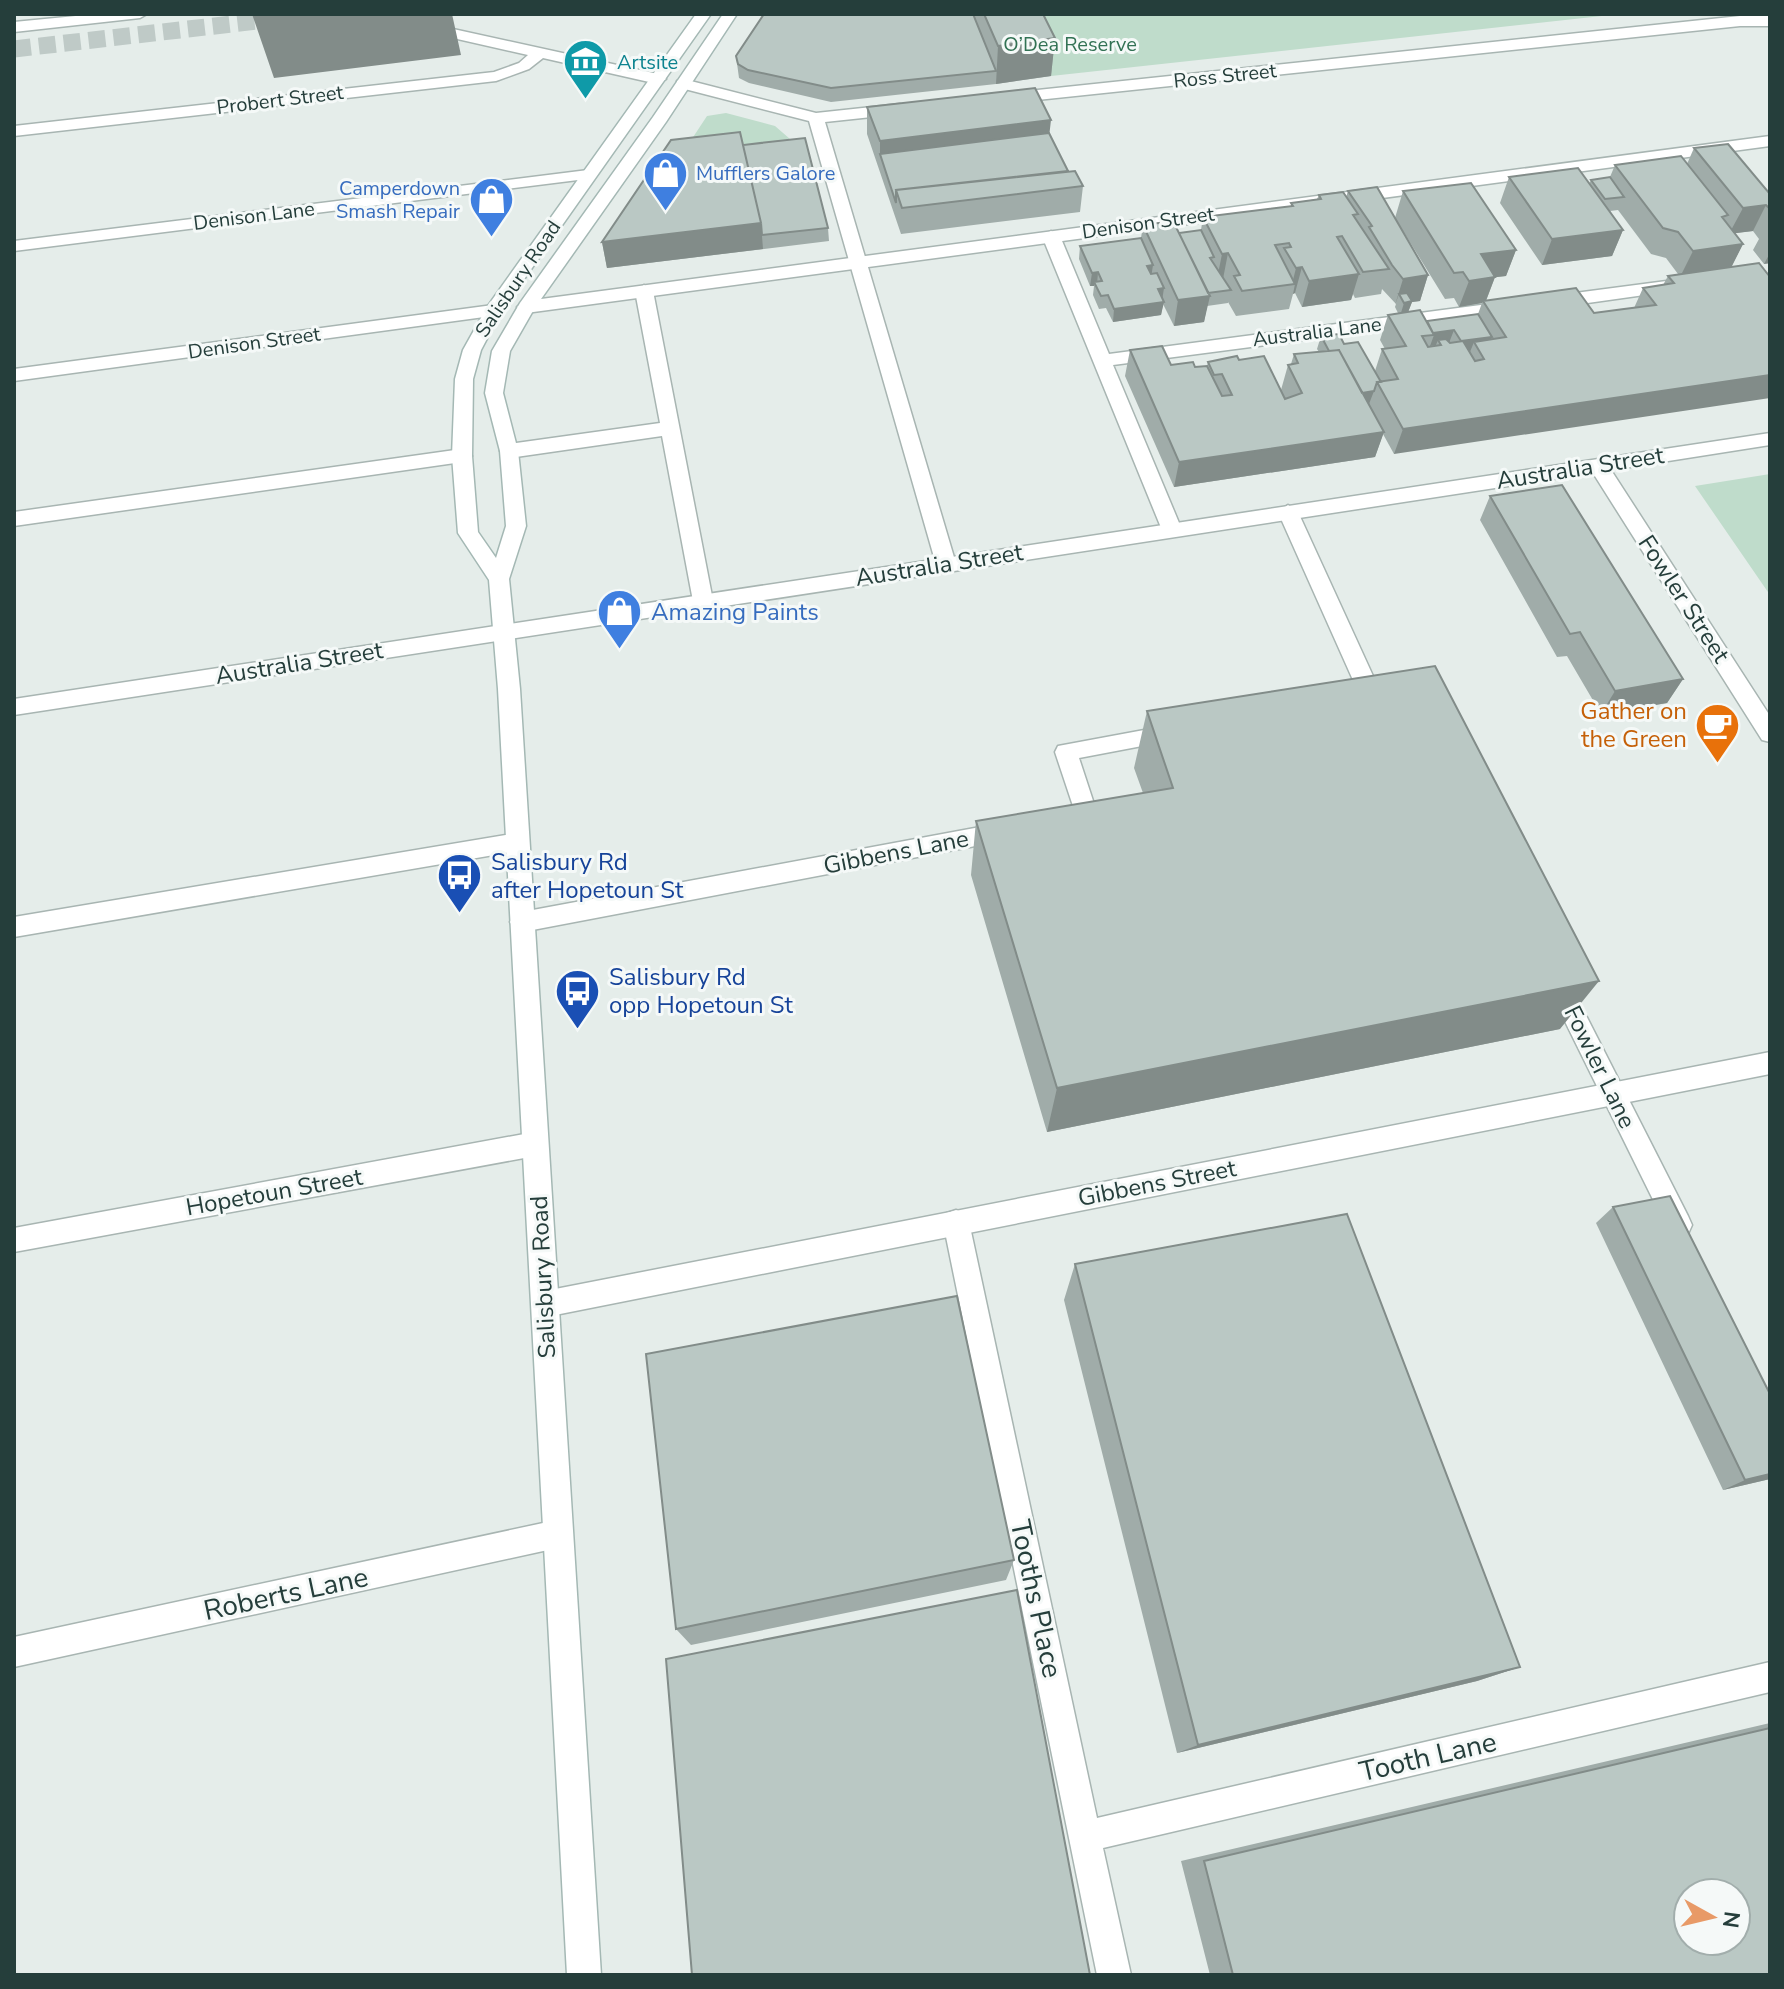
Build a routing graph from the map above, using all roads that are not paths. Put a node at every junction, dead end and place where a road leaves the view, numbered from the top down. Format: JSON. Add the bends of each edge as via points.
{"nodes":[{"id":1,"x":140,"y":14,"type":"edge"},
{"id":2,"x":365,"y":14,"type":"edge"},
{"id":3,"x":704,"y":14,"type":"edge"},
{"id":4,"x":730,"y":14,"type":"edge"},
{"id":5,"x":1770,"y":21,"type":"edge"},
{"id":6,"x":14,"y":27,"type":"edge"},
{"id":7,"x":540,"y":53,"type":"junction"},
{"id":8,"x":658,"y":79,"type":"junction"},
{"id":9,"x":683,"y":84,"type":"junction"},
{"id":10,"x":985,"y":101,"type":"edge"},
{"id":11,"x":924,"y":107,"type":"edge"},
{"id":12,"x":816,"y":118,"type":"junction"},
{"id":13,"x":14,"y":131,"type":"edge"},
{"id":14,"x":1770,"y":141,"type":"edge"},
{"id":15,"x":1704,"y":149,"type":"junction"},
{"id":16,"x":1723,"y":171,"type":"edge"},
{"id":17,"x":588,"y":175,"type":"junction"},
{"id":18,"x":1051,"y":236,"type":"junction"},
{"id":19,"x":14,"y":246,"type":"edge"},
{"id":20,"x":857,"y":262,"type":"junction"},
{"id":21,"x":1692,"y":283,"type":"edge"},
{"id":22,"x":644,"y":291,"type":"junction"},
{"id":23,"x":526,"y":307,"type":"junction"},
{"id":24,"x":493,"y":311,"type":"junction"},
{"id":25,"x":1101,"y":361,"type":"junction"},
{"id":26,"x":14,"y":375,"type":"edge"},
{"id":27,"x":671,"y":428,"type":"junction"},
{"id":28,"x":1770,"y":439,"type":"edge"},
{"id":29,"x":509,"y":451,"type":"junction"},
{"id":30,"x":462,"y":456,"type":"junction"},
{"id":31,"x":1598,"y":465,"type":"junction"},
{"id":32,"x":1288,"y":512,"type":"junction"},
{"id":33,"x":14,"y":519,"type":"edge"},
{"id":34,"x":1172,"y":530,"type":"junction"},
{"id":35,"x":946,"y":564,"type":"junction"},
{"id":36,"x":499,"y":579,"type":"junction"},
{"id":37,"x":703,"y":601,"type":"junction"},
{"id":38,"x":504,"y":632,"type":"junction"},
{"id":39,"x":1401,"y":695,"type":"edge"},
{"id":40,"x":14,"y":707,"type":"edge"},
{"id":41,"x":1188,"y":730,"type":"edge"},
{"id":42,"x":1770,"y":734,"type":"edge"},
{"id":43,"x":517,"y":842,"type":"junction"},
{"id":44,"x":522,"y":922,"type":"junction"},
{"id":45,"x":14,"y":927,"type":"edge"},
{"id":46,"x":1548,"y":962,"type":"edge"},
{"id":47,"x":1770,"y":1063,"type":"edge"},
{"id":48,"x":1612,"y":1093,"type":"junction"},
{"id":49,"x":535,"y":1144,"type":"junction"},
{"id":50,"x":956,"y":1222,"type":"junction"},
{"id":51,"x":14,"y":1240,"type":"edge"},
{"id":52,"x":1694,"y":1254,"type":"edge"},
{"id":53,"x":545,"y":1304,"type":"junction"},
{"id":54,"x":557,"y":1534,"type":"junction"},
{"id":55,"x":14,"y":1652,"type":"edge"},
{"id":56,"x":1770,"y":1677,"type":"edge"},
{"id":57,"x":1086,"y":1836,"type":"junction"},
{"id":58,"x":584,"y":1975,"type":"edge"},
{"id":59,"x":1114,"y":1975,"type":"edge"}],
"edges":[{"from":1,"to":6,"type":"street"},
{"from":2,"to":7,"type":"street"},
{"from":3,"to":8,"type":"street","name":"Salisbury Road"},
{"from":4,"to":9,"type":"street","name":"Salisbury Road"},
{"from":5,"to":10,"type":"street","name":"Ross Street"},
{"from":7,"to":8,"type":"street"},
{"from":7,"to":13,"type":"street","name":"Probert Street","via":[[524,66],[496,76]]},
{"from":8,"to":17,"type":"street","name":"Salisbury Road"},
{"from":9,"to":12,"type":"street"},
{"from":9,"to":23,"type":"street","name":"Salisbury Road"},
{"from":11,"to":12,"type":"street"},
{"from":12,"to":20,"type":"street"},
{"from":14,"to":15,"type":"street","name":"Denison Street"},
{"from":15,"to":16,"type":"street"},
{"from":15,"to":18,"type":"street","name":"Denison Street"},
{"from":17,"to":19,"type":"street","name":"Denison Lane"},
{"from":17,"to":24,"type":"street","name":"Salisbury Road"},
{"from":18,"to":20,"type":"street","name":"Denison Street"},
{"from":18,"to":25,"type":"street"},
{"from":20,"to":22,"type":"street","name":"Denison Street"},
{"from":20,"to":35,"type":"street"},
{"from":21,"to":25,"type":"street","name":"Australia Lane"},
{"from":22,"to":23,"type":"street","name":"Denison Street"},
{"from":22,"to":27,"type":"street"},
{"from":23,"to":29,"type":"street","name":"Salisbury Road","via":[[501,351],[494,393]]},
{"from":24,"to":26,"type":"street","name":"Denison Street"},
{"from":24,"to":30,"type":"street","name":"Salisbury Road","via":[[472,350],[464,379]]},
{"from":25,"to":34,"type":"street"},
{"from":27,"to":29,"type":"street"},
{"from":27,"to":37,"type":"street"},
{"from":28,"to":31,"type":"street","name":"Australia Street"},
{"from":29,"to":36,"type":"street","name":"Salisbury Road","via":[[516,526]]},
{"from":30,"to":33,"type":"street"},
{"from":30,"to":36,"type":"street","name":"Salisbury Road","via":[[468,533]]},
{"from":31,"to":32,"type":"street","name":"Australia Street"},
{"from":31,"to":42,"type":"street","name":"Fowler Street"},
{"from":32,"to":34,"type":"street","name":"Australia Street"},
{"from":32,"to":39,"type":"street","via":[[1364,700]]},
{"from":34,"to":35,"type":"street","name":"Australia Street"},
{"from":35,"to":37,"type":"street","name":"Australia Street"},
{"from":36,"to":38,"type":"street","name":"Salisbury Road"},
{"from":37,"to":38,"type":"street","name":"Australia Street"},
{"from":38,"to":40,"type":"street","name":"Australia Street"},
{"from":38,"to":43,"type":"street","name":"Salisbury Road"},
{"from":41,"to":44,"type":"street","name":"Gibbens Lane","via":[[1066,752],[1087,816]]},
{"from":43,"to":44,"type":"street","name":"Salisbury Road"},
{"from":43,"to":45,"type":"street"},
{"from":44,"to":49,"type":"street","name":"Salisbury Road"},
{"from":46,"to":48,"type":"street","name":"Fowler Lane"},
{"from":47,"to":48,"type":"street","name":"Gibbens Street"},
{"from":48,"to":50,"type":"street","name":"Gibbens Street"},
{"from":48,"to":52,"type":"street","name":"Fowler Lane"},
{"from":49,"to":51,"type":"street","name":"Hopetoun Street"},
{"from":49,"to":53,"type":"street","name":"Salisbury Road"},
{"from":50,"to":53,"type":"street","name":"Gibbens Street"},
{"from":50,"to":57,"type":"street","name":"Tooths Place"},
{"from":53,"to":54,"type":"street","name":"Salisbury Road"},
{"from":54,"to":55,"type":"street","name":"Roberts Lane"},
{"from":54,"to":58,"type":"street","name":"Salisbury Road"},
{"from":56,"to":57,"type":"street","name":"Tooth Lane"},
{"from":57,"to":59,"type":"street","name":"Tooths Place"}]}
